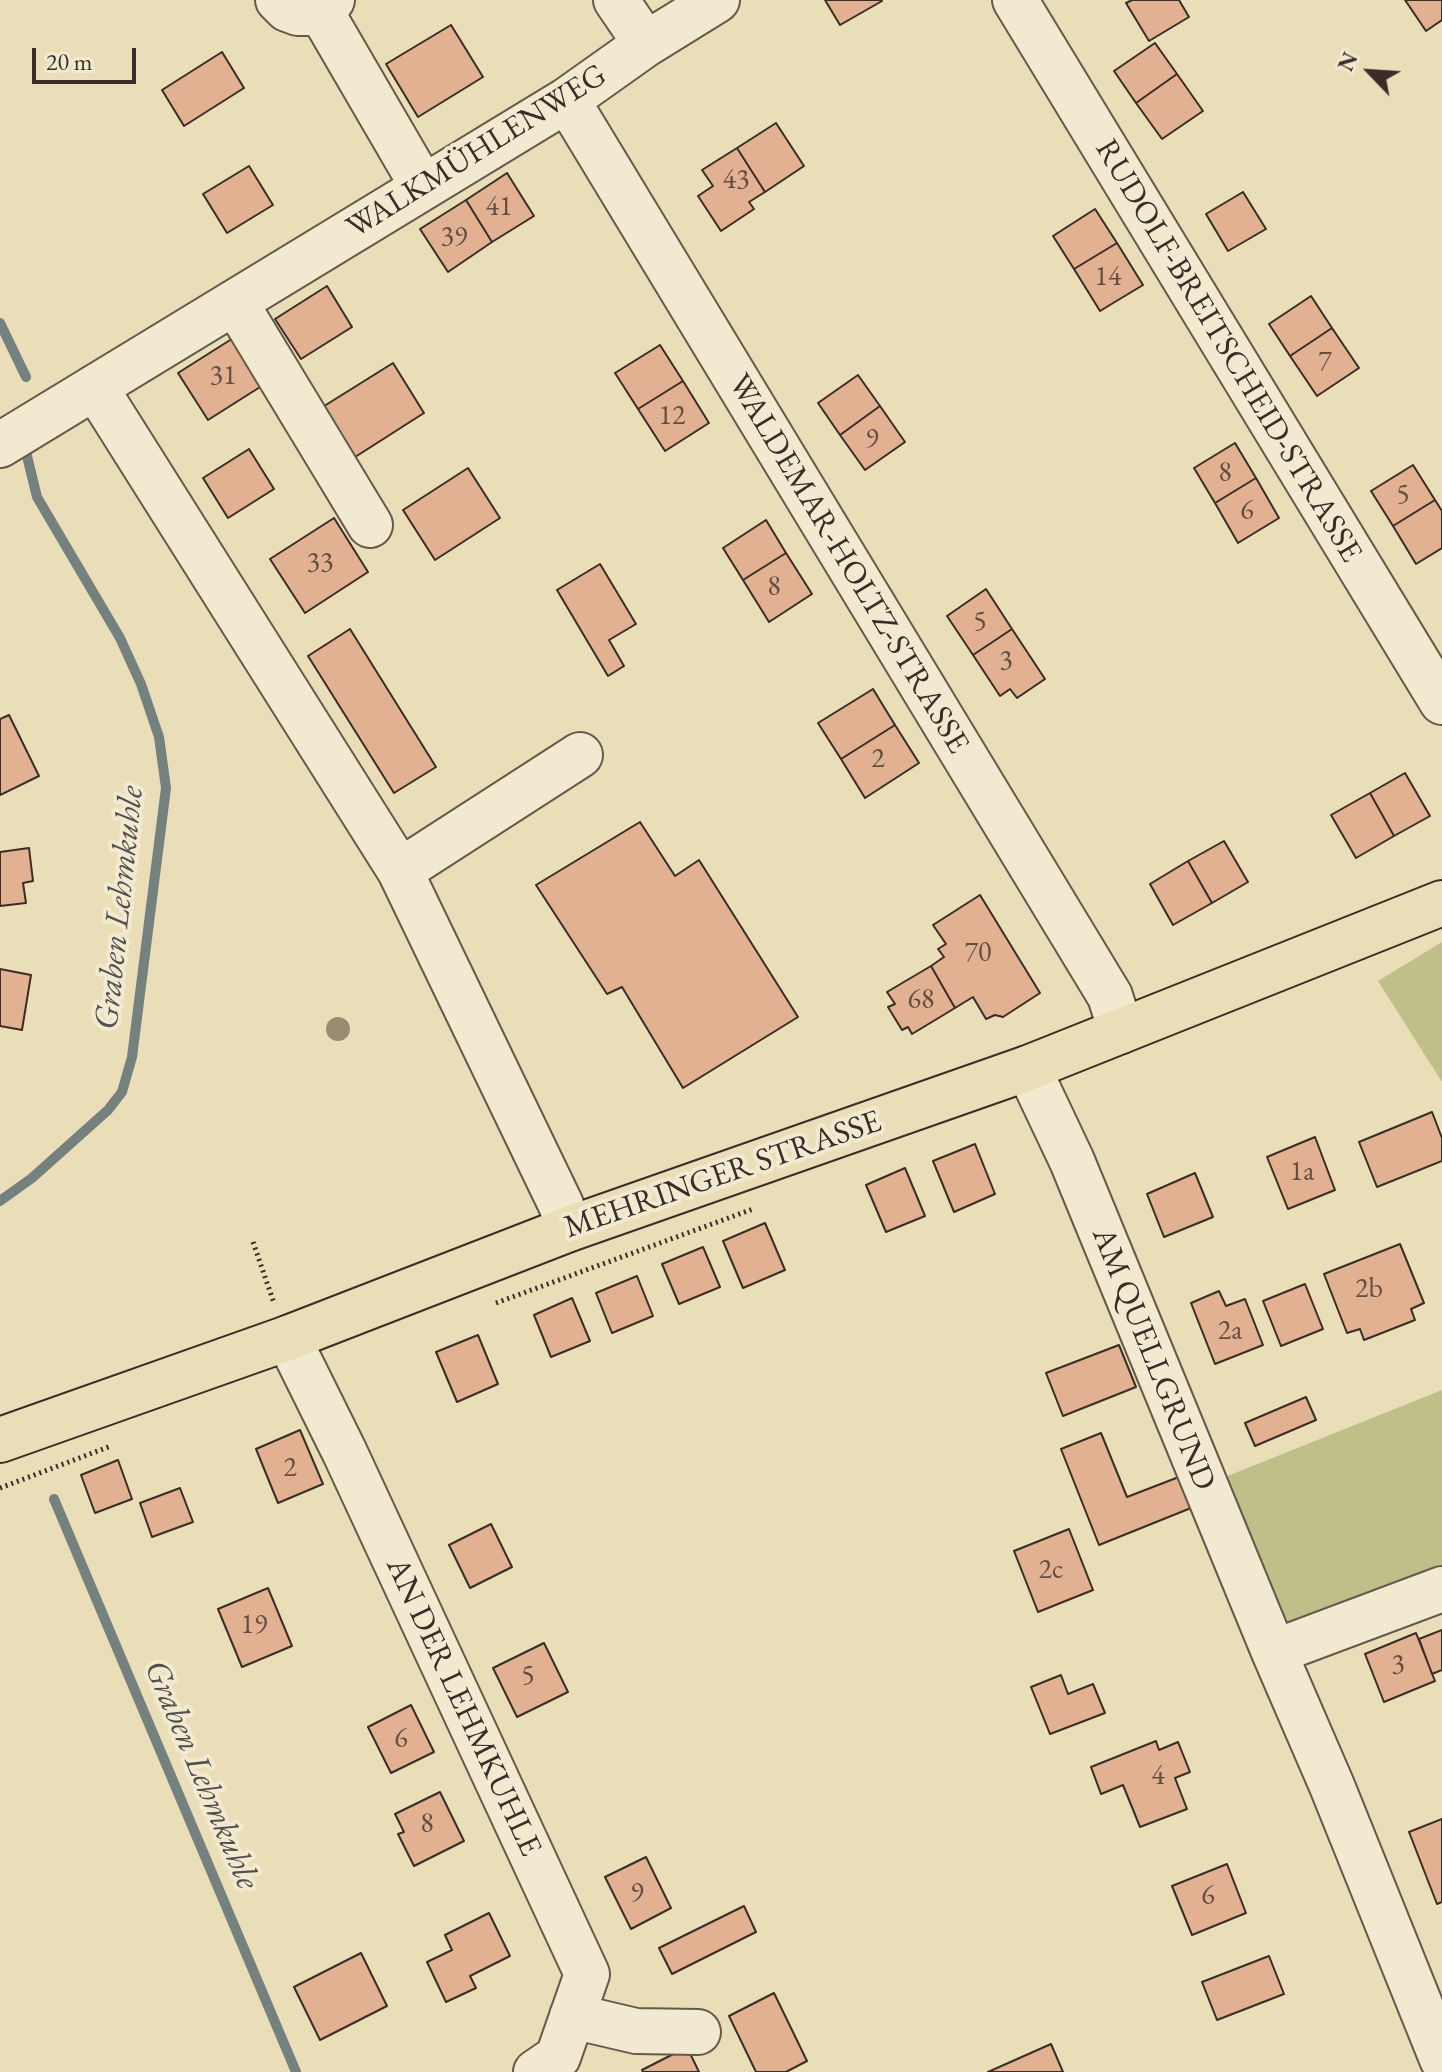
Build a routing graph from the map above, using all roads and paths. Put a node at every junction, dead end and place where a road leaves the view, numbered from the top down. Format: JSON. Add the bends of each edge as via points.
{"nodes":[{"id":1,"x":278,"y":0,"type":"edge"},
{"id":2,"x":616,"y":0,"type":"edge"},
{"id":3,"x":717,"y":0,"type":"edge"},
{"id":4,"x":1015,"y":0,"type":"edge"},
{"id":5,"x":326,"y":5,"type":"edge"},
{"id":6,"x":646,"y":44,"type":"junction"},
{"id":7,"x":567,"y":100,"type":"junction"},
{"id":8,"x":423,"y":187,"type":"junction"},
{"id":9,"x":235,"y":302,"type":"junction"},
{"id":10,"x":95,"y":387,"type":"junction"},
{"id":11,"x":0,"y":445,"type":"edge"},
{"id":12,"x":370,"y":525,"type":"dead end"},
{"id":13,"x":1442,"y":702,"type":"edge"},
{"id":14,"x":580,"y":755,"type":"dead end"},
{"id":15,"x":400,"y":871,"type":"junction"},
{"id":16,"x":1442,"y":903,"type":"edge"},
{"id":17,"x":1121,"y":1031,"type":"junction"},
{"id":18,"x":1028,"y":1068,"type":"junction"},
{"id":19,"x":759,"y":1207,"type":"dead end"},
{"id":20,"x":569,"y":1229,"type":"junction"},
{"id":21,"x":253,"y":1242,"type":"dead end"},
{"id":22,"x":495,"y":1303,"type":"dead end"},
{"id":23,"x":288,"y":1338,"type":"junction"},
{"id":24,"x":0,"y":1440,"type":"edge"},
{"id":25,"x":125,"y":1440,"type":"dead end"},
{"id":26,"x":0,"y":1488,"type":"edge"},
{"id":27,"x":1442,"y":1589,"type":"edge"},
{"id":28,"x":1274,"y":1652,"type":"junction"},
{"id":29,"x":572,"y":2016,"type":"junction"},
{"id":30,"x":698,"y":2032,"type":"dead end"},
{"id":31,"x":1442,"y":2059,"type":"edge"},
{"id":32,"x":536,"y":2072,"type":"edge"}],
"edges":[{"from":1,"to":5,"type":"street","via":[[298,13]]},
{"from":2,"to":6,"type":"street"},
{"from":3,"to":6,"type":"street","name":"WALKMÜHLENWEG"},
{"from":4,"to":13,"type":"street","name":"RUDOLF-BREITSCHEID-STRASSE"},
{"from":5,"to":8,"type":"street"},
{"from":6,"to":7,"type":"street","name":"WALKMÜHLENWEG"},
{"from":7,"to":8,"type":"street","name":"WALKMÜHLENWEG"},
{"from":7,"to":17,"type":"street","name":"WALDEMAR-HOLTZ-STRASSE","via":[[1110,996]]},
{"from":8,"to":9,"type":"street","name":"WALKMÜHLENWEG"},
{"from":9,"to":10,"type":"street","name":"WALKMÜHLENWEG"},
{"from":9,"to":12,"type":"street"},
{"from":10,"to":11,"type":"street","name":"WALKMÜHLENWEG"},
{"from":10,"to":15,"type":"street"},
{"from":14,"to":15,"type":"street"},
{"from":15,"to":20,"type":"street"},
{"from":16,"to":17,"type":"main road","name":"MEHRINGER STRASSE"},
{"from":17,"to":18,"type":"main road","name":"MEHRINGER STRASSE"},
{"from":18,"to":20,"type":"main road","name":"MEHRINGER STRASSE"},
{"from":18,"to":28,"type":"street","name":"AM QUELLGRUND","via":[[1072,1161]]},
{"from":19,"to":22,"type":"path"},
{"from":20,"to":23,"type":"main road","name":"MEHRINGER STRASSE"},
{"from":21,"to":23,"type":"path"},
{"from":23,"to":24,"type":"main road","name":"MEHRINGER STRASSE"},
{"from":23,"to":29,"type":"street","name":"AN DER LEHMKUHLE","via":[[587,1974]]},
{"from":25,"to":26,"type":"path"},
{"from":27,"to":28,"type":"street"},
{"from":28,"to":31,"type":"street","name":"AM QUELLGRUND"},
{"from":29,"to":30,"type":"street","via":[[636,2031]]},
{"from":29,"to":32,"type":"street","name":"AN DER LEHMKUHLE","via":[[558,2057]]}]}
